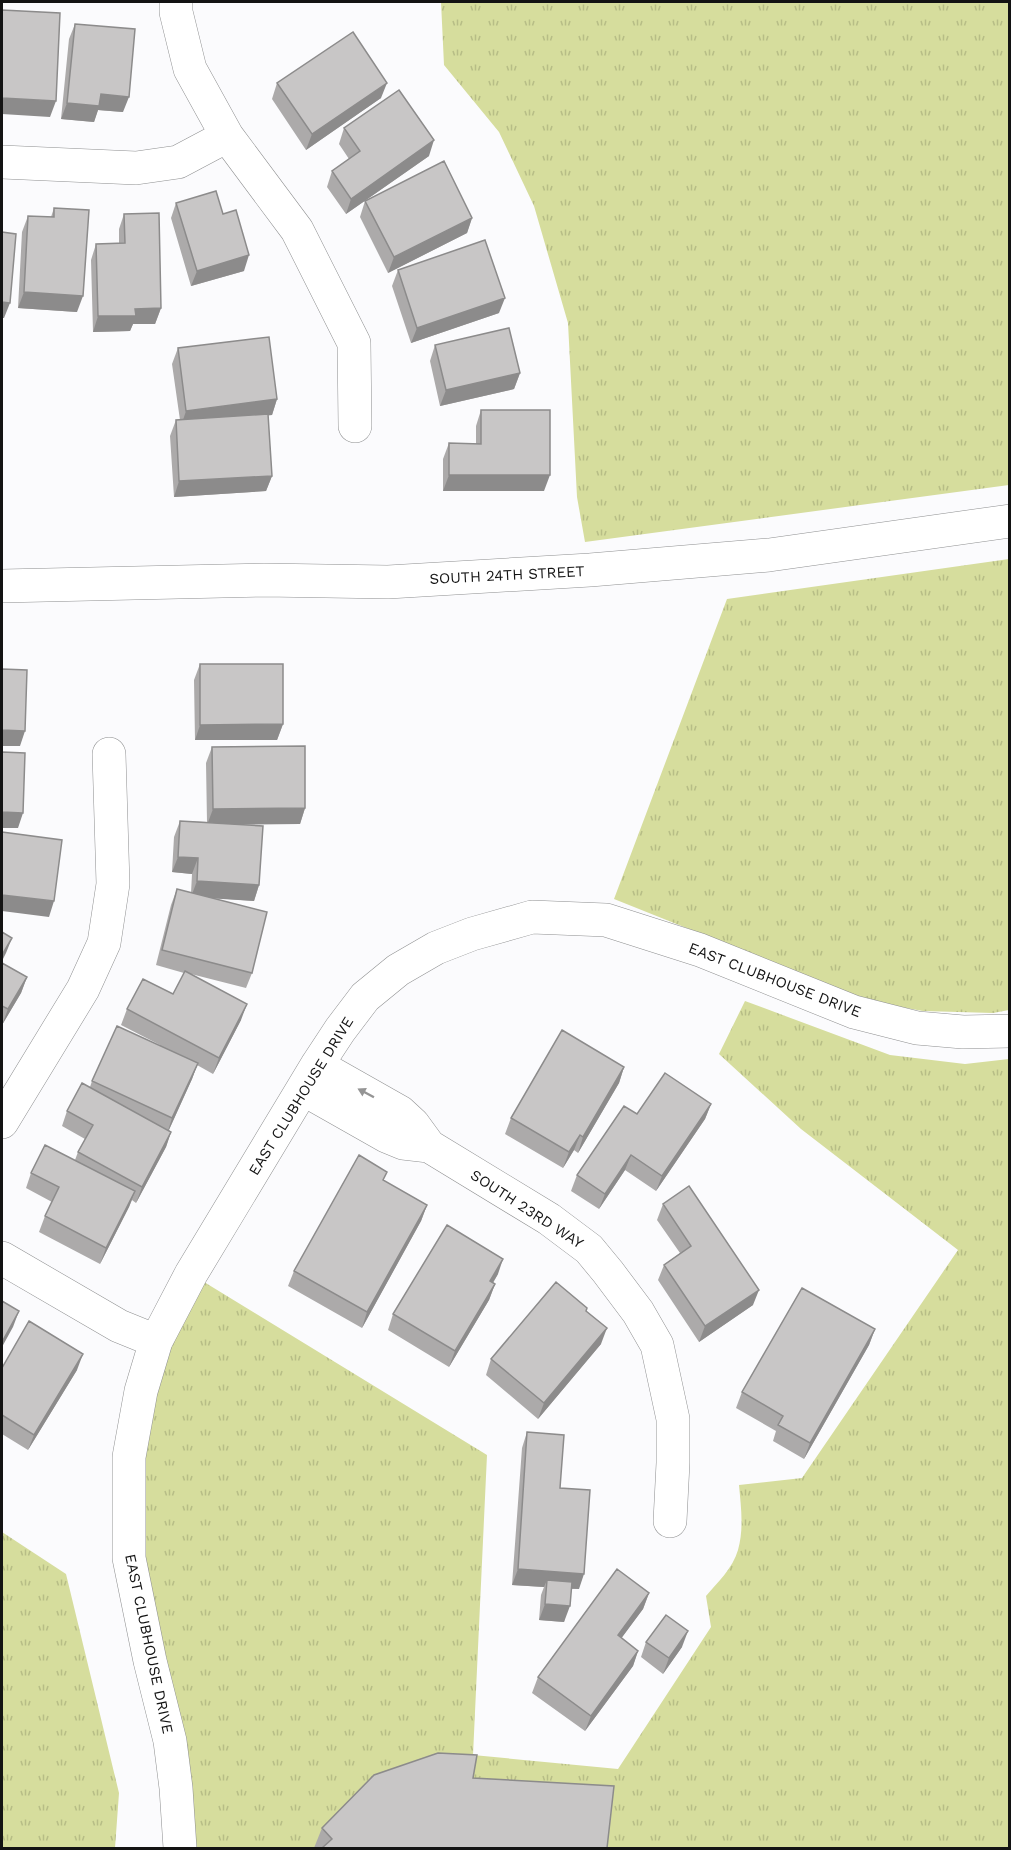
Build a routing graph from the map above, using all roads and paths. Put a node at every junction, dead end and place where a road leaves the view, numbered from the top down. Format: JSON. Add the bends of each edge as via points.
{"nodes":[{"id":1,"x":176,"y":2,"type":"edge"},
{"id":2,"x":227,"y":136,"type":"junction"},
{"id":3,"x":2,"y":162,"type":"edge"},
{"id":4,"x":355,"y":426,"type":"dead end"},
{"id":5,"x":1010,"y":521,"type":"edge"},
{"id":6,"x":2,"y":586,"type":"edge"},
{"id":7,"x":109,"y":754,"type":"dead end"},
{"id":8,"x":1010,"y":1030,"type":"edge"},
{"id":9,"x":310,"y":1077,"type":"junction"},
{"id":10,"x":2,"y":1122,"type":"edge"},
{"id":11,"x":2,"y":1257,"type":"edge"},
{"id":12,"x":156,"y":1341,"type":"junction"},
{"id":13,"x":670,"y":1521,"type":"dead end"},
{"id":14,"x":180,"y":1848,"type":"edge"}],
"edges":[{"from":1,"to":2,"type":"street","via":[[190,69]]},
{"from":2,"to":3,"type":"street","via":[[178,162],[136,168]]},
{"from":2,"to":4,"type":"street","via":[[297,230],[354,344]]},
{"from":5,"to":6,"type":"street","name":"SOUTH 24TH STREET","via":[[769,555],[590,570],[388,582],[264,580]]},
{"from":7,"to":10,"type":"street","via":[[112,884],[104,943],[83,989]]},
{"from":8,"to":9,"type":"street","name":"EAST CLUBHOUSE DRIVE","via":[[963,1032],[917,1028],[854,1012],[700,950],[606,920],[532,917],[436,948],[398,970],[365,997]]},
{"from":9,"to":12,"type":"street","name":"EAST CLUBHOUSE DRIVE","via":[[190,1274]]},
{"from":9,"to":13,"type":"street","name":"SOUTH 23RD WAY","via":[[393,1124],[403,1143],[429,1146],[549,1219],[589,1249],[609,1272],[657,1344],[673,1419]]},
{"from":11,"to":12,"type":"street","via":[[119,1326]]},
{"from":12,"to":14,"type":"street","name":"EAST CLUBHOUSE DRIVE","via":[[141,1391],[129,1457],[129,1557],[170,1741]]}]}
